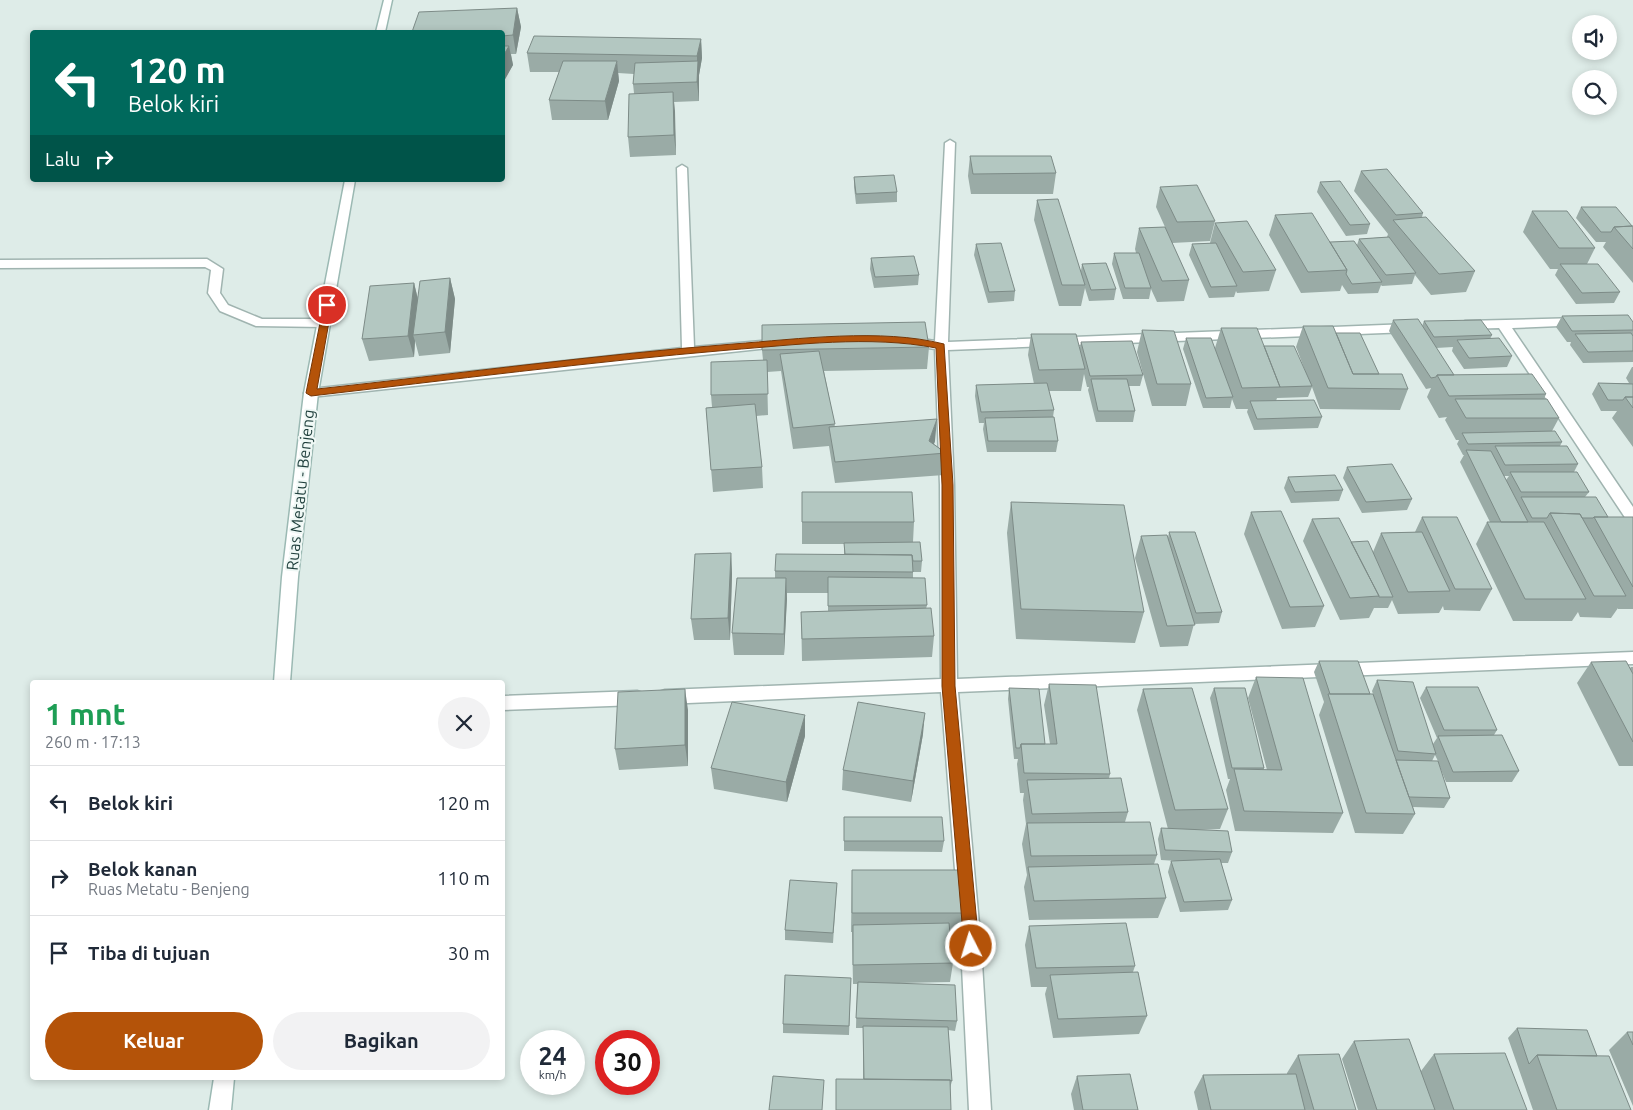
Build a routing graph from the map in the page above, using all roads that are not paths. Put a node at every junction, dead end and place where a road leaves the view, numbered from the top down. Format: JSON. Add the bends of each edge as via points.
{"nodes":[{"id":1,"x":388,"y":0,"type":"edge"},
{"id":2,"x":380,"y":30,"type":"edge"},
{"id":3,"x":950,"y":143,"type":"dead end"},
{"id":4,"x":682,"y":168,"type":"dead end"},
{"id":5,"x":350,"y":182,"type":"edge"},
{"id":6,"x":0,"y":264,"type":"edge"},
{"id":7,"x":1593,"y":322,"type":"edge"},
{"id":8,"x":324,"y":323,"type":"junction"},
{"id":9,"x":1503,"y":324,"type":"junction"},
{"id":10,"x":1454,"y":326,"type":"edge"},
{"id":11,"x":1424,"y":327,"type":"edge"},
{"id":12,"x":898,"y":340,"type":"edge"},
{"id":13,"x":793,"y":342,"type":"edge"},
{"id":14,"x":941,"y":346,"type":"junction"},
{"id":15,"x":688,"y":351,"type":"junction"},
{"id":16,"x":311,"y":393,"type":"junction"},
{"id":17,"x":1633,"y":518,"type":"edge"},
{"id":18,"x":1633,"y":658,"type":"edge"},
{"id":19,"x":282,"y":680,"type":"edge"},
{"id":20,"x":949,"y":686,"type":"junction"},
{"id":21,"x":505,"y":703,"type":"edge"},
{"id":22,"x":224,"y":1080,"type":"edge"},
{"id":23,"x":220,"y":1110,"type":"edge"},
{"id":24,"x":980,"y":1110,"type":"edge"}],
"edges":[{"from":1,"to":2,"type":"street"},
{"from":3,"to":14,"type":"street"},
{"from":4,"to":15,"type":"street"},
{"from":5,"to":8,"type":"street","name":"Ruas Metatu - Benjeng"},
{"from":6,"to":8,"type":"street","via":[[207,263],[216,269],[214,293],[224,308],[260,323]]},
{"from":7,"to":9,"type":"street"},
{"from":8,"to":16,"type":"street","name":"Ruas Metatu - Benjeng"},
{"from":9,"to":10,"type":"street"},
{"from":9,"to":17,"type":"street"},
{"from":11,"to":14,"type":"street"},
{"from":12,"to":14,"type":"street"},
{"from":13,"to":15,"type":"street"},
{"from":14,"to":20,"type":"street","via":[[947,485]]},
{"from":15,"to":16,"type":"street"},
{"from":16,"to":19,"type":"street","name":"Ruas Metatu - Benjeng"},
{"from":18,"to":20,"type":"street"},
{"from":20,"to":21,"type":"street"},
{"from":20,"to":24,"type":"street","via":[[971,946]]},
{"from":22,"to":23,"type":"street"}]}
